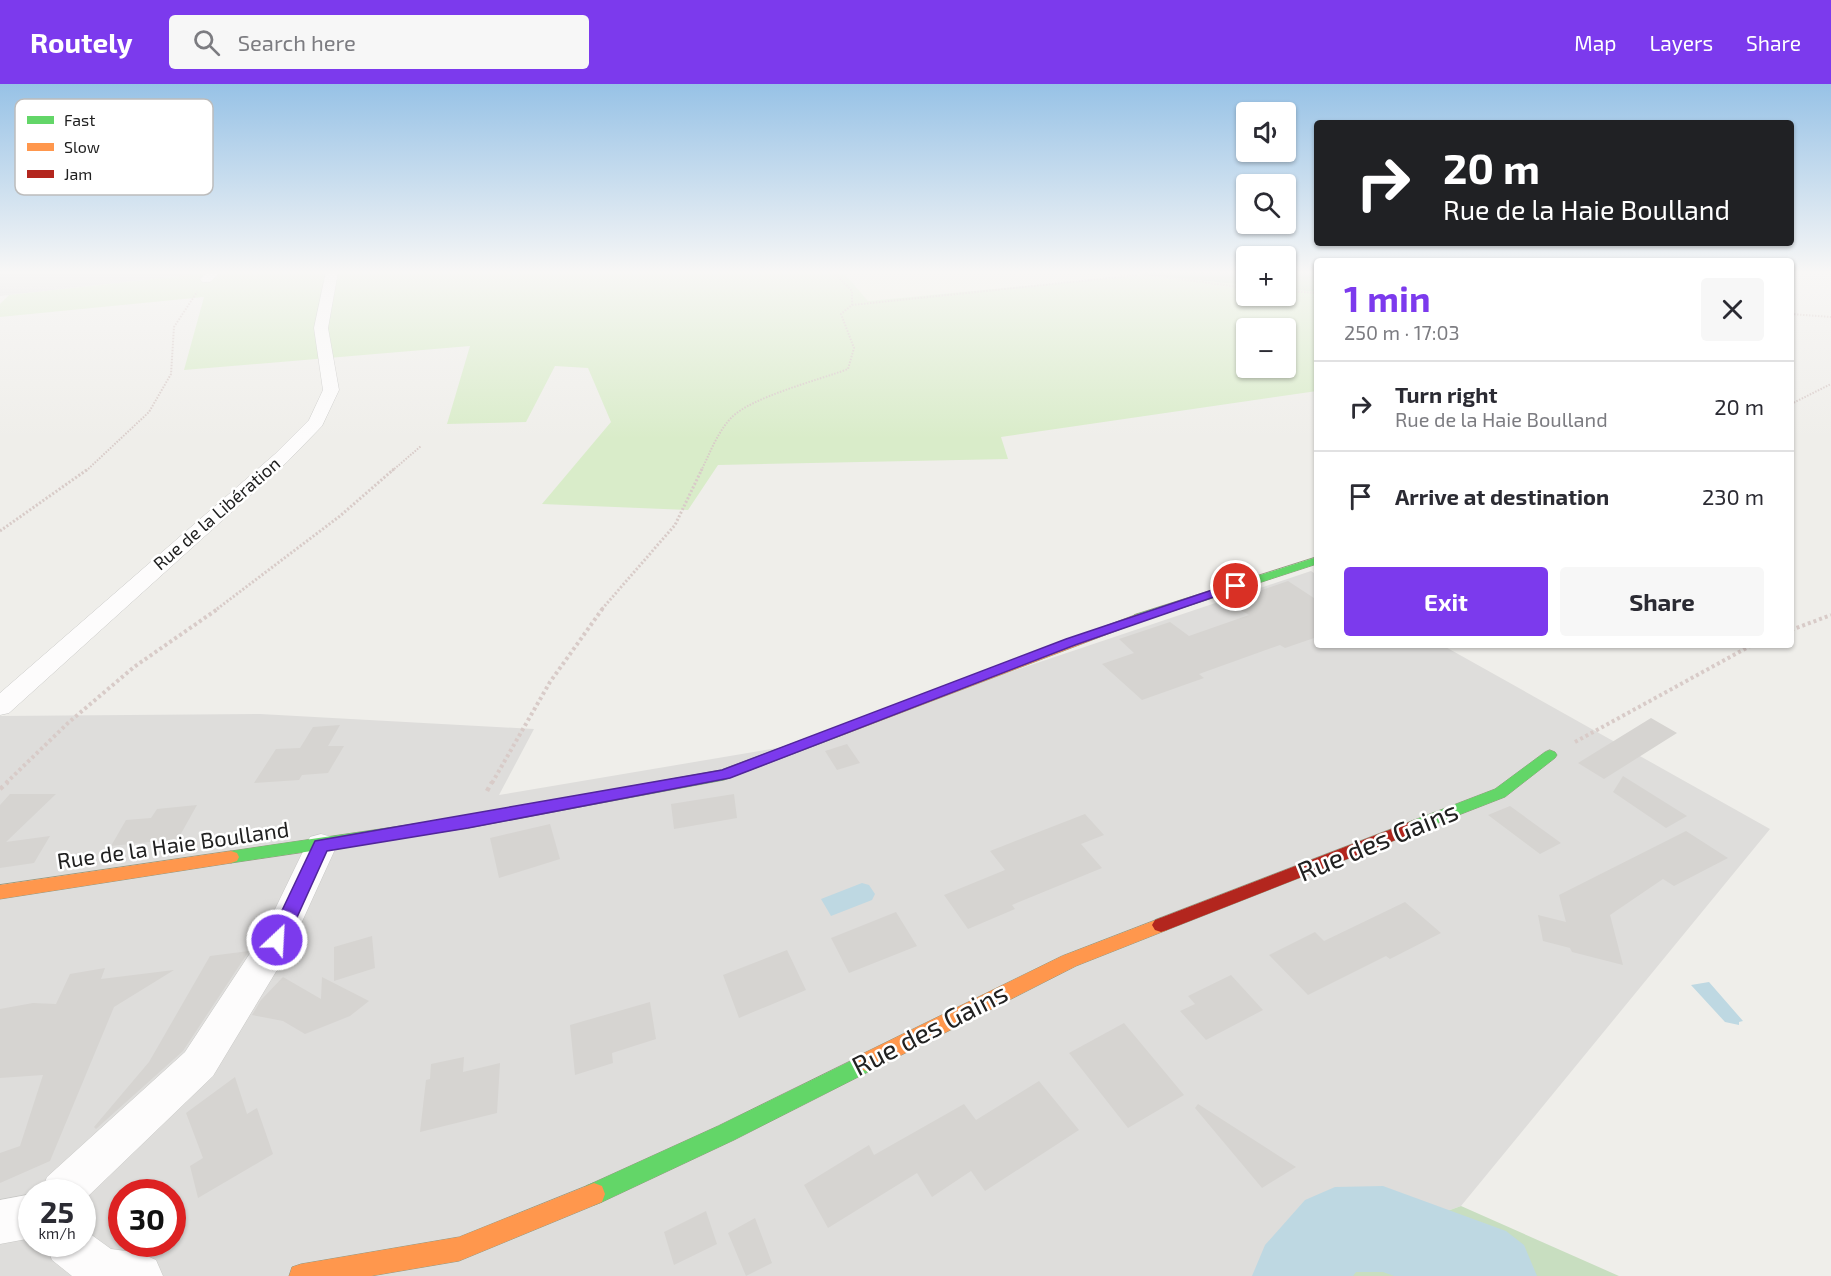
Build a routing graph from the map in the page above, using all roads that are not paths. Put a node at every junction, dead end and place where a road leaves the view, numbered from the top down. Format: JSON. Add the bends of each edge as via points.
{"nodes":[{"id":1,"x":321,"y":328,"type":"edge"},
{"id":2,"x":1314,"y":561,"type":"edge"},
{"id":3,"x":0,"y":707,"type":"edge"},
{"id":4,"x":1550,"y":755,"type":"road end"},
{"id":5,"x":321,"y":846,"type":"junction"},
{"id":6,"x":0,"y":891,"type":"edge"},
{"id":7,"x":76,"y":1179,"type":"edge"},
{"id":8,"x":18,"y":1219,"type":"edge"},
{"id":9,"x":0,"y":1222,"type":"edge"},
{"id":10,"x":85,"y":1257,"type":"edge"},
{"id":11,"x":140,"y":1276,"type":"edge"},
{"id":12,"x":301,"y":1276,"type":"edge"}],
"edges":[{"from":1,"to":3,"type":"street","name":"Rue de la Libération","via":[[331,390],[316,422],[281,458]]},
{"from":2,"to":5,"type":"street","name":"Rue de la Haie Boulland","via":[[1071,642],[724,775]]},
{"from":4,"to":12,"type":"street","name":"Rue des Gains","via":[[1500,793],[1069,961],[726,1133],[584,1199],[459,1249]]},
{"from":5,"to":6,"type":"street","name":"Rue de la Haie Boulland"},
{"from":5,"to":7,"type":"street","via":[[277,940],[199,1064]]},
{"from":8,"to":9,"type":"street"},
{"from":10,"to":11,"type":"street","via":[[102,1270]]}]}
